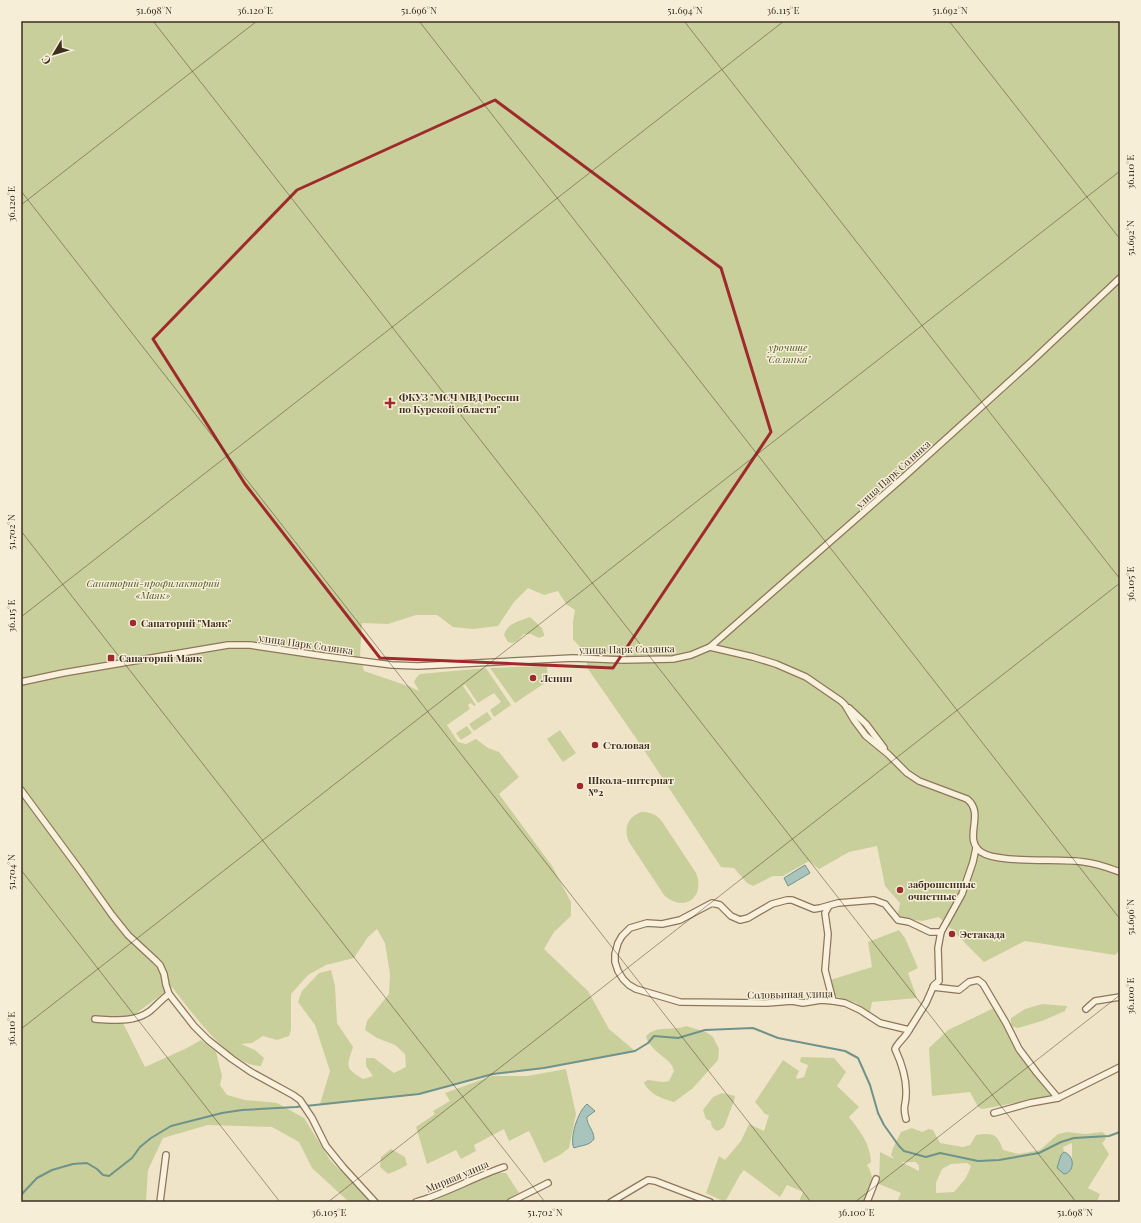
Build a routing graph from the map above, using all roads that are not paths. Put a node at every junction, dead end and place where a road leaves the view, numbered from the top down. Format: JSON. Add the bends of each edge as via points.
{"nodes":[{"id":1,"x":1120,"y":278,"type":"edge"},
{"id":2,"x":710,"y":647,"type":"junction"},
{"id":3,"x":21,"y":682,"type":"edge"},
{"id":4,"x":21,"y":790,"type":"edge"},
{"id":5,"x":976,"y":848,"type":"junction"},
{"id":6,"x":1120,"y":872,"type":"edge"},
{"id":7,"x":829,"y":905,"type":"junction"},
{"id":8,"x":941,"y":932,"type":"junction"},
{"id":9,"x":933,"y":987,"type":"junction"},
{"id":10,"x":169,"y":994,"type":"junction"},
{"id":11,"x":1120,"y":997,"type":"edge"},
{"id":12,"x":833,"y":1001,"type":"junction"},
{"id":13,"x":1086,"y":1009,"type":"dead end"},
{"id":14,"x":95,"y":1018,"type":"dead end"},
{"id":15,"x":909,"y":1030,"type":"junction"},
{"id":16,"x":1120,"y":1067,"type":"edge"},
{"id":17,"x":1058,"y":1098,"type":"junction"},
{"id":18,"x":994,"y":1113,"type":"dead end"},
{"id":19,"x":906,"y":1119,"type":"dead end"},
{"id":20,"x":166,"y":1155,"type":"dead end"},
{"id":21,"x":504,"y":1167,"type":"dead end"},
{"id":22,"x":876,"y":1179,"type":"dead end"},
{"id":23,"x":548,"y":1183,"type":"dead end"},
{"id":24,"x":373,"y":1201,"type":"edge"},
{"id":25,"x":160,"y":1202,"type":"edge"},
{"id":26,"x":378,"y":1202,"type":"edge"},
{"id":27,"x":416,"y":1202,"type":"edge"},
{"id":28,"x":510,"y":1202,"type":"edge"},
{"id":29,"x":611,"y":1202,"type":"edge"},
{"id":30,"x":710,"y":1202,"type":"edge"},
{"id":31,"x":867,"y":1202,"type":"edge"}],
"edges":[{"from":1,"to":2,"type":"street","name":"улица Парк Солянка","via":[[917,466]]},
{"from":2,"to":3,"type":"street","name":"улица Парк Солянка","via":[[674,659],[573,658],[418,666],[250,645],[228,645]]},
{"from":2,"to":5,"type":"street","via":[[753,657],[794,671],[829,691],[845,705],[866,736],[907,773],[919,781],[967,799],[974,806],[976,812],[973,841]]},
{"from":4,"to":10,"type":"street","via":[[112,915],[128,935],[160,966]]},
{"from":5,"to":6,"type":"street","via":[[982,853],[1001,858],[1085,862]]},
{"from":5,"to":8,"type":"street","via":[[962,894]]},
{"from":7,"to":8,"type":"street","via":[[874,900],[884,904],[898,920],[930,932]]},
{"from":7,"to":12,"type":"street","via":[[825,913],[828,934],[825,970]]},
{"from":7,"to":12,"type":"street","name":"Соловьиная улица","via":[[814,908],[792,900],[781,901],[740,920],[731,916],[720,905],[712,903],[680,920],[662,924],[647,923],[625,932],[618,943],[615,962],[618,971],[629,985],[680,1002]]},
{"from":8,"to":9,"type":"street","via":[[938,948],[939,981]]},
{"from":9,"to":15,"type":"street"},
{"from":9,"to":17,"type":"street","via":[[959,990],[969,982],[978,980],[983,984],[1019,1049]]},
{"from":10,"to":14,"type":"street","via":[[149,1011],[133,1019]]},
{"from":10,"to":24,"type":"street","via":[[194,1026],[232,1060],[300,1100],[326,1146]]},
{"from":11,"to":13,"type":"street","via":[[1095,1001]]},
{"from":12,"to":15,"type":"street","name":"Соловьиная улица","via":[[860,1010],[880,1023]]},
{"from":15,"to":19,"type":"street","via":[[895,1049],[902,1064],[907,1086],[903,1109]]},
{"from":16,"to":17,"type":"street"},
{"from":17,"to":18,"type":"street"},
{"from":20,"to":25,"type":"street"},
{"from":21,"to":27,"type":"street","name":"Мирная улица"},
{"from":22,"to":31,"type":"street"},
{"from":23,"to":28,"type":"street"},
{"from":24,"to":26,"type":"street"},
{"from":29,"to":30,"type":"street","via":[[648,1180]]}]}
